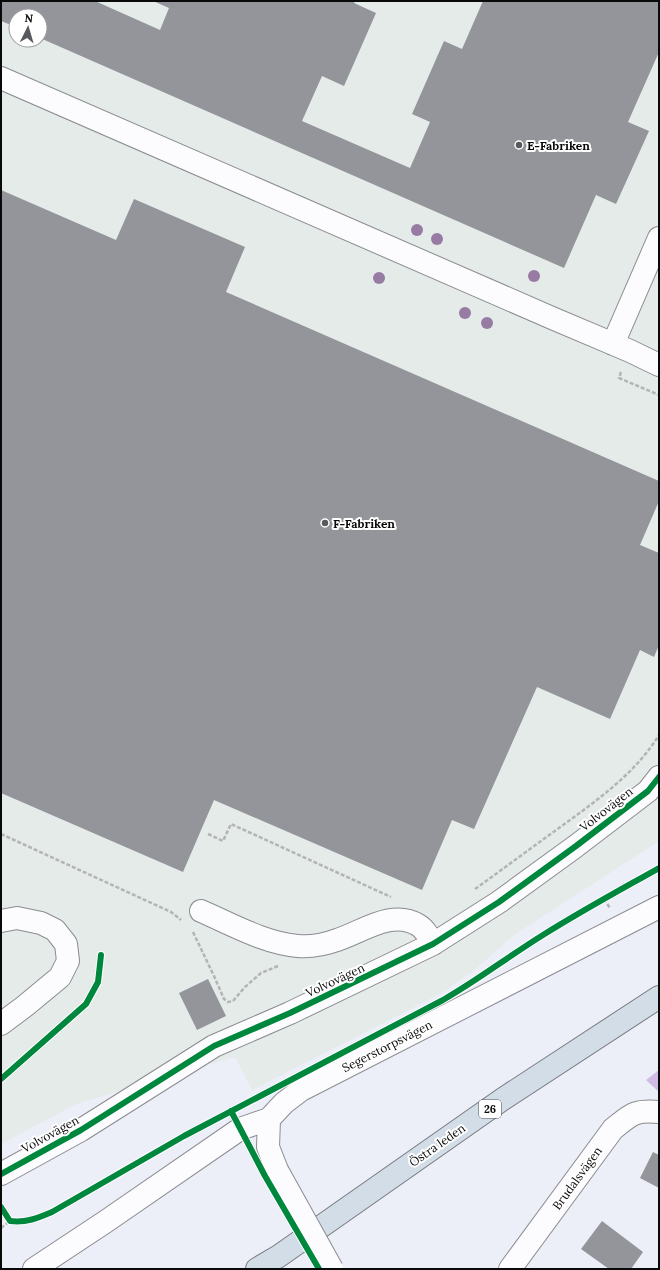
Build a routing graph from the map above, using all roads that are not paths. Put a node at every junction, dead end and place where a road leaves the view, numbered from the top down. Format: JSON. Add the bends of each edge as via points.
{"nodes":[{"id":1,"x":1,"y":78,"type":"edge"},
{"id":2,"x":659,"y":238,"type":"edge"},
{"id":3,"x":613,"y":344,"type":"junction"},
{"id":4,"x":659,"y":365,"type":"edge"},
{"id":5,"x":659,"y":777,"type":"edge"},
{"id":6,"x":659,"y":907,"type":"edge"},
{"id":7,"x":191,"y":916,"type":"road end"},
{"id":8,"x":1,"y":921,"type":"edge"},
{"id":9,"x":433,"y":944,"type":"junction"},
{"id":10,"x":659,"y":997,"type":"edge"},
{"id":11,"x":1,"y":1024,"type":"edge"},
{"id":12,"x":659,"y":1112,"type":"edge"},
{"id":13,"x":269,"y":1119,"type":"junction"},
{"id":14,"x":1,"y":1174,"type":"edge"},
{"id":15,"x":34,"y":1269,"type":"edge"},
{"id":16,"x":257,"y":1269,"type":"edge"},
{"id":17,"x":332,"y":1269,"type":"edge"},
{"id":18,"x":510,"y":1269,"type":"edge"}],
"edges":[{"from":1,"to":3,"type":"street"},
{"from":2,"to":3,"type":"street"},
{"from":3,"to":4,"type":"street"},
{"from":5,"to":9,"type":"street","name":"Volvovägen","via":[[648,791],[576,846],[499,902]]},
{"from":6,"to":13,"type":"street","name":"Segerstorpsvägen","via":[[301,1090]]},
{"from":7,"to":9,"type":"street","via":[[272,941],[299,946],[336,940],[373,925],[394,920],[410,921],[426,932]]},
{"from":8,"to":11,"type":"street","via":[[17,918],[40,923],[55,930],[66,944],[68,961],[60,977]]},
{"from":9,"to":14,"type":"street","name":"Volvovägen","via":[[290,1013],[214,1046],[81,1130]]},
{"from":10,"to":16,"type":"highway","name":"Östra leden","number":"26","via":[[503,1099]]},
{"from":12,"to":18,"type":"street","name":"Brudalsvägen","via":[[633,1113],[614,1129]]},
{"from":13,"to":15,"type":"street","via":[[240,1129]]},
{"from":13,"to":17,"type":"street","bridge":true,"via":[[268,1147],[277,1170]]}]}
